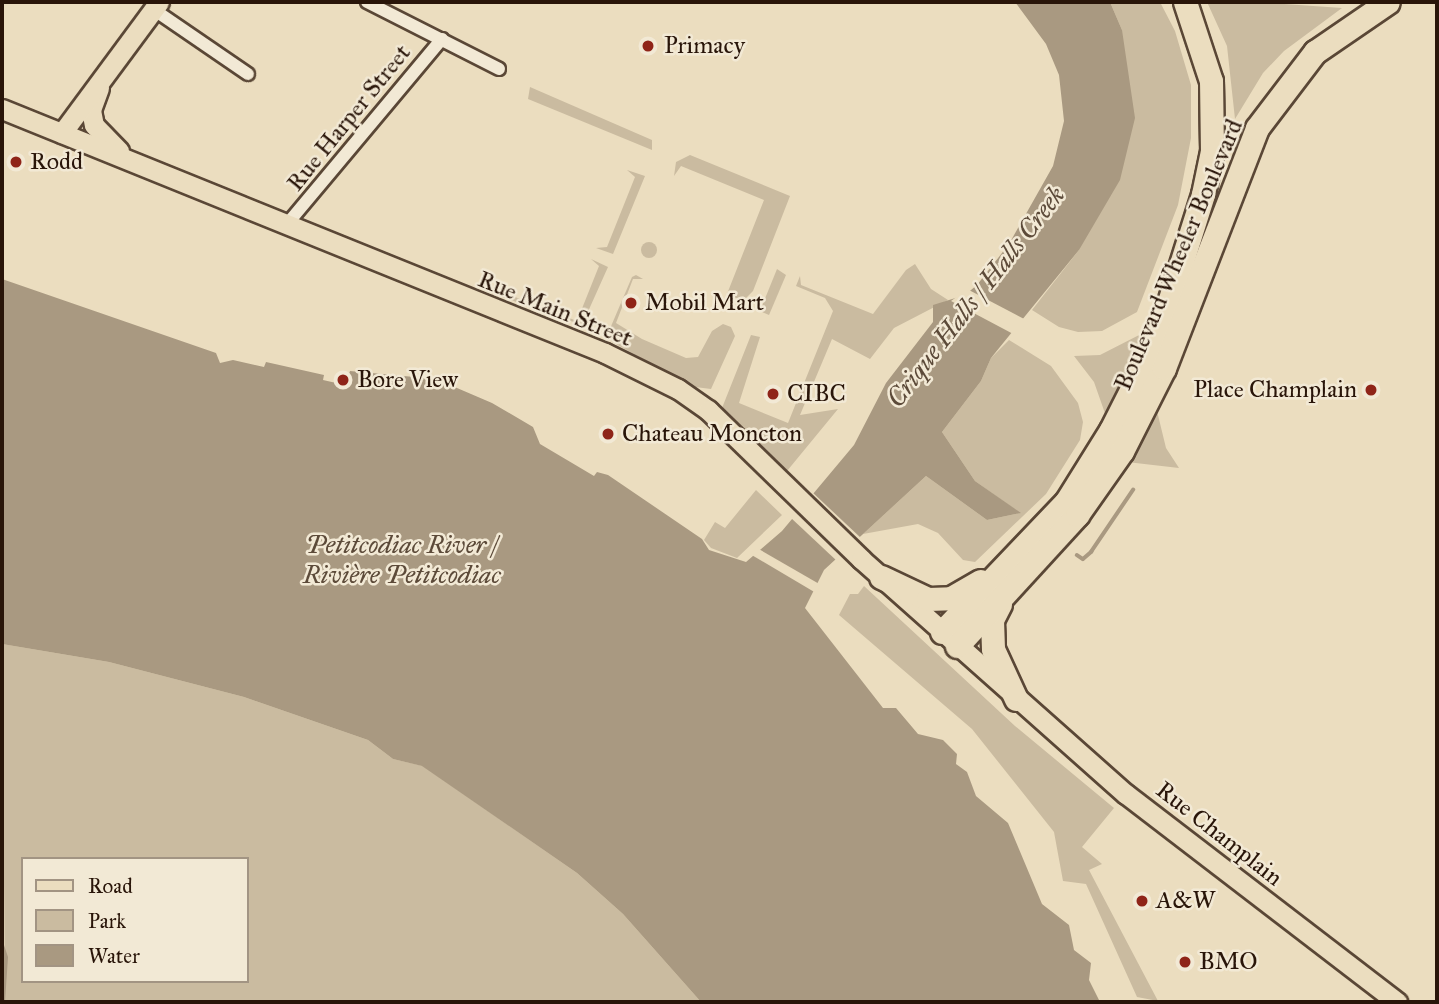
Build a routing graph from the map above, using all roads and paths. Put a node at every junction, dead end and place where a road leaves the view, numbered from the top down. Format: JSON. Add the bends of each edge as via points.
{"nodes":[{"id":1,"x":367,"y":2,"type":"edge"},
{"id":2,"x":1185,"y":2,"type":"edge"},
{"id":3,"x":1388,"y":2,"type":"edge"},
{"id":4,"x":156,"y":5,"type":"edge"},
{"id":5,"x":442,"y":39,"type":"junction"},
{"id":6,"x":499,"y":69,"type":"dead end"},
{"id":7,"x":104,"y":74,"type":"junction"},
{"id":8,"x":248,"y":74,"type":"dead end"},
{"id":9,"x":2,"y":109,"type":"edge"},
{"id":10,"x":62,"y":133,"type":"junction"},
{"id":11,"x":126,"y":157,"type":"junction"},
{"id":12,"x":288,"y":223,"type":"junction"},
{"id":13,"x":1031,"y":544,"type":"junction"},
{"id":14,"x":881,"y":577,"type":"junction"},
{"id":15,"x":1007,"y":590,"type":"junction"},
{"id":16,"x":950,"y":639,"type":"junction"},
{"id":17,"x":1016,"y":699,"type":"junction"},
{"id":18,"x":1397,"y":1002,"type":"edge"}],
"edges":[{"from":1,"to":5,"type":"street"},
{"from":2,"to":13,"type":"highway","name":"Boulevard Wheeler Boulevard","via":[[1211,81],[1212,151],[1203,194],[1158,337],[1095,460]]},
{"from":3,"to":15,"type":"highway","name":"Boulevard Wheeler Boulevard","via":[[1314,52],[1257,128],[1164,368],[1122,451],[1077,515]]},
{"from":4,"to":7,"type":"main road"},
{"from":4,"to":8,"type":"street"},
{"from":5,"to":6,"type":"street"},
{"from":5,"to":12,"type":"street","name":"Rue Harper Street"},
{"from":7,"to":10,"type":"main road"},
{"from":7,"to":11,"type":"main road","via":[[91,110],[94,125]]},
{"from":9,"to":10,"type":"main road","name":"Rue Main Street"},
{"from":10,"to":11,"type":"main road","name":"Rue Main Street"},
{"from":11,"to":12,"type":"main road","name":"Rue Main Street"},
{"from":12,"to":14,"type":"main road","name":"Rue Main Street","via":[[605,353],[678,389],[708,410]]},
{"from":13,"to":14,"type":"highway","via":[[951,598],[929,598]]},
{"from":13,"to":16,"type":"highway","name":"Boulevard Wheeler Boulevard"},
{"from":14,"to":16,"type":"main road","name":"Rue Main Street"},
{"from":15,"to":16,"type":"highway","name":"Boulevard Wheeler Boulevard"},
{"from":15,"to":17,"type":"highway","via":[[992,620],[993,649]]},
{"from":16,"to":17,"type":"main road","name":"Rue Champlain"},
{"from":17,"to":18,"type":"main road","name":"Rue Champlain","via":[[1126,794]]}]}
